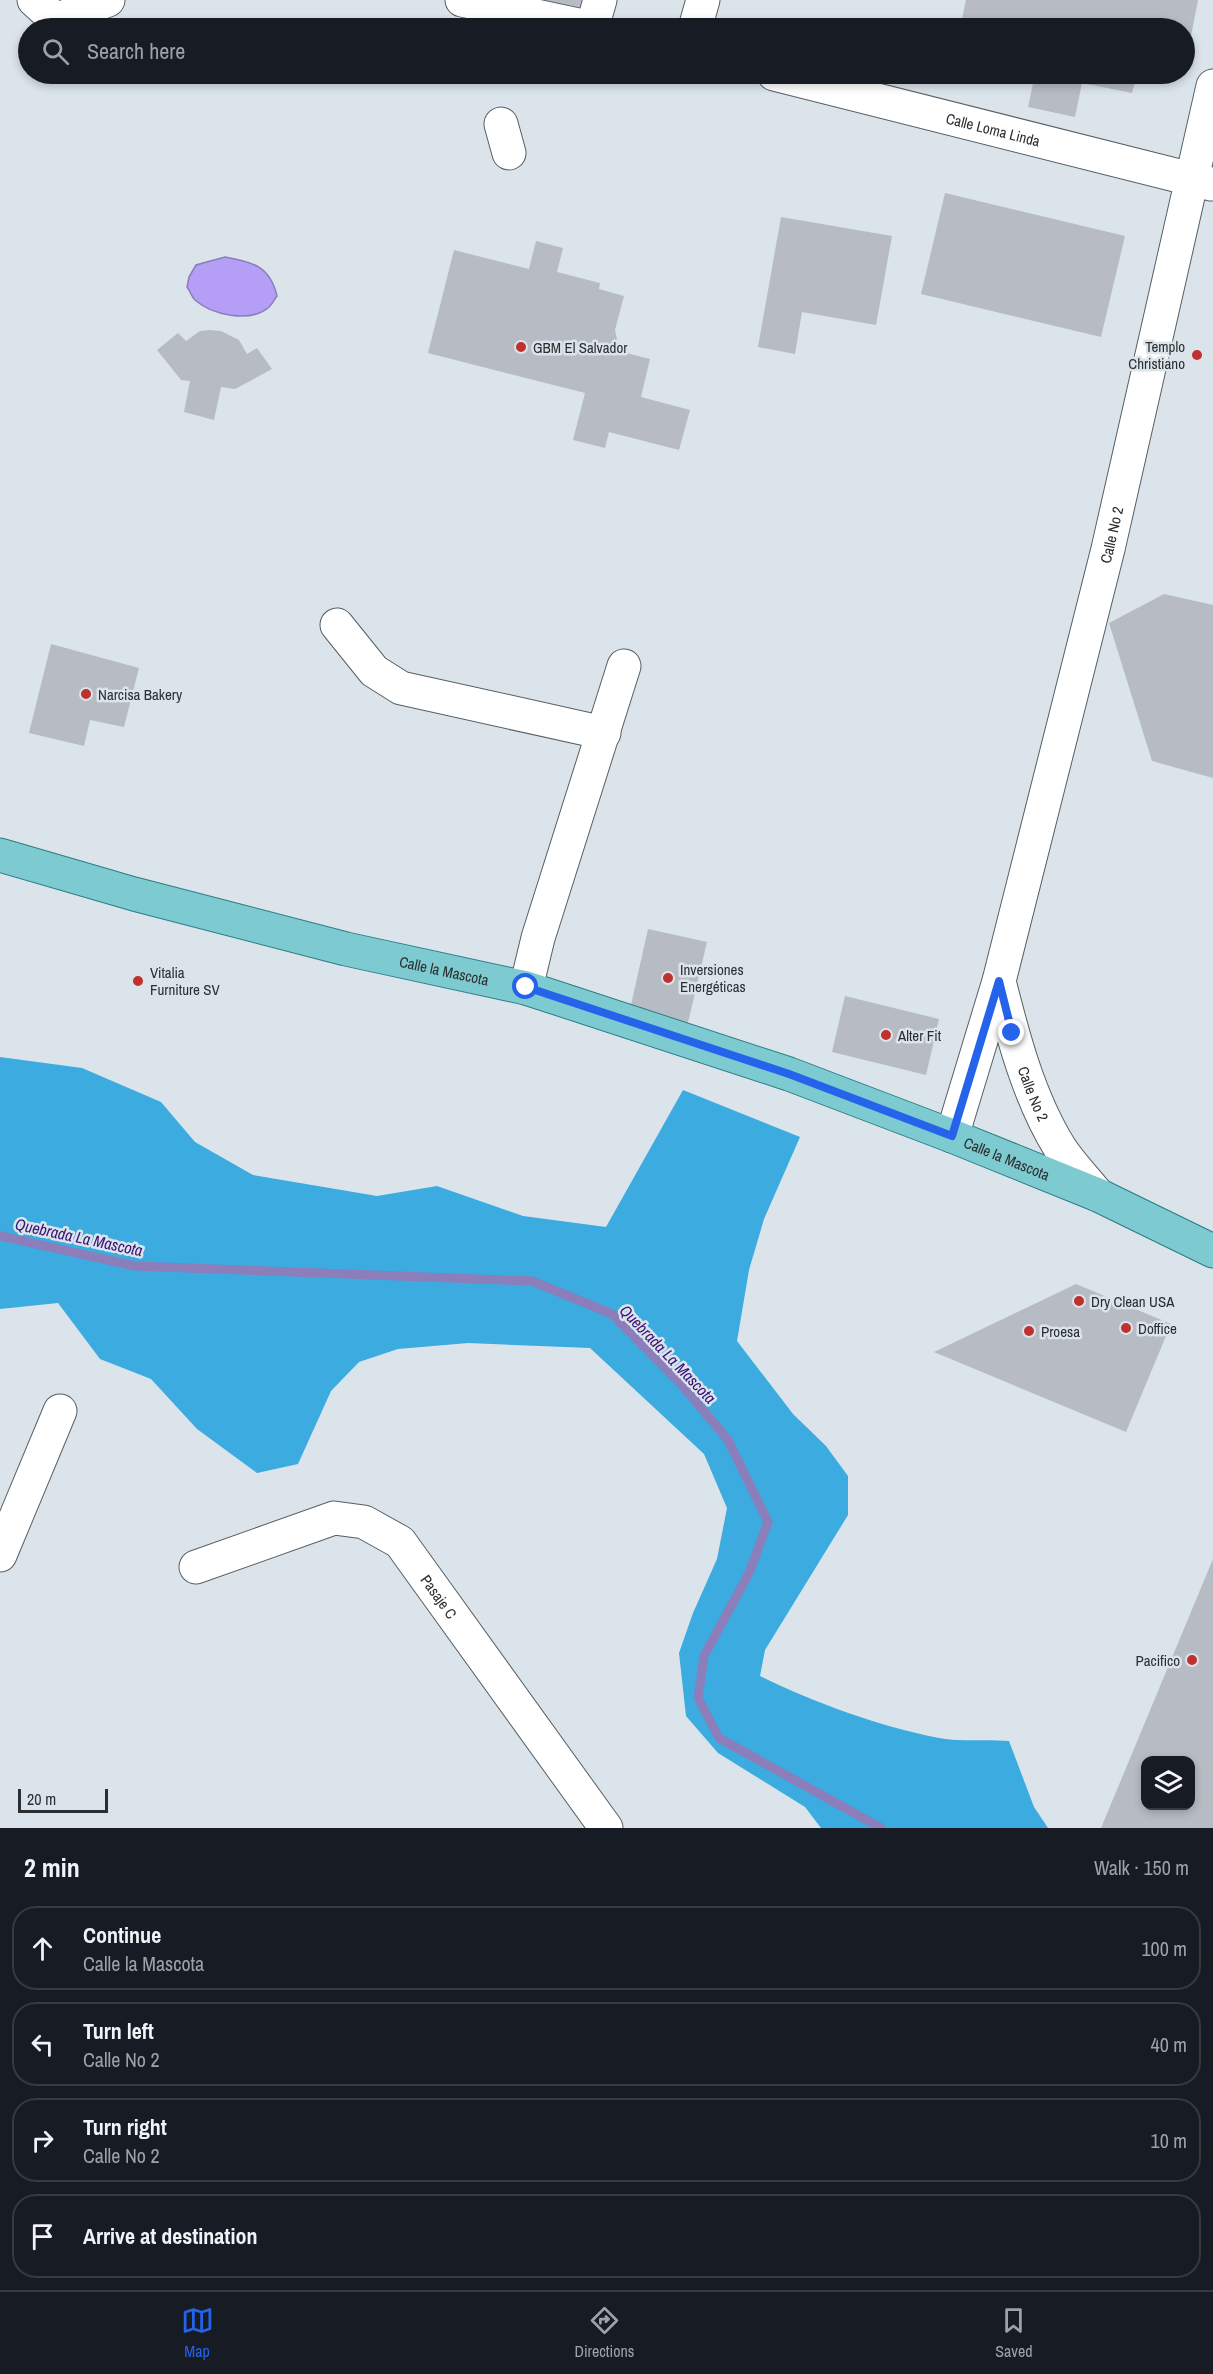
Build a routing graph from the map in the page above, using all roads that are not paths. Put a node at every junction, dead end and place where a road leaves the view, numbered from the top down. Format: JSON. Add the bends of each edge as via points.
{"nodes":[{"id":1,"x":34,"y":0,"type":"edge"},
{"id":2,"x":108,"y":0,"type":"edge"},
{"id":3,"x":462,"y":0,"type":"edge"},
{"id":4,"x":600,"y":0,"type":"edge"},
{"id":5,"x":704,"y":0,"type":"edge"},
{"id":6,"x":54,"y":18,"type":"edge"},
{"id":7,"x":61,"y":18,"type":"edge"},
{"id":8,"x":546,"y":18,"type":"edge"},
{"id":9,"x":595,"y":18,"type":"edge"},
{"id":10,"x":698,"y":18,"type":"edge"},
{"id":11,"x":814,"y":84,"type":"edge"},
{"id":12,"x":1213,"y":86,"type":"edge"},
{"id":13,"x":1202,"y":182,"type":"edge"},
{"id":14,"x":337,"y":625,"type":"dead end"},
{"id":15,"x":624,"y":666,"type":"dead end"},
{"id":16,"x":604,"y":734,"type":"junction"},
{"id":17,"x":0,"y":855,"type":"edge"},
{"id":18,"x":999,"y":981,"type":"junction"},
{"id":19,"x":526,"y":987,"type":"junction"},
{"id":20,"x":952,"y":1136,"type":"junction"},
{"id":21,"x":1098,"y":1195,"type":"junction"},
{"id":22,"x":1213,"y":1251,"type":"edge"},
{"id":23,"x":60,"y":1411,"type":"dead end"},
{"id":24,"x":0,"y":1555,"type":"edge"},
{"id":25,"x":196,"y":1567,"type":"dead end"},
{"id":26,"x":606,"y":1828,"type":"edge"}],
"edges":[{"from":1,"to":6,"type":"street"},
{"from":2,"to":7,"type":"street"},
{"from":3,"to":8,"type":"street"},
{"from":4,"to":9,"type":"street"},
{"from":5,"to":10,"type":"street"},
{"from":11,"to":13,"type":"street","name":"Calle Loma Linda"},
{"from":12,"to":13,"type":"street","name":"Calle No 2"},
{"from":13,"to":18,"type":"street","name":"Calle No 2"},
{"from":14,"to":16,"type":"street","via":[[374,671],[401,688]]},
{"from":15,"to":16,"type":"street"},
{"from":16,"to":19,"type":"street"},
{"from":17,"to":19,"type":"main road","name":"Calle la Mascota","via":[[346,949]]},
{"from":18,"to":20,"type":"street","name":"Calle No 2"},
{"from":18,"to":21,"type":"street","name":"Calle No 2","via":[[1016,1044],[1044,1115],[1060,1149]]},
{"from":19,"to":20,"type":"main road","name":"Calle la Mascota","via":[[789,1074]]},
{"from":20,"to":21,"type":"main road","name":"Calle la Mascota"},
{"from":21,"to":22,"type":"main road","name":"Calle la Mascota"},
{"from":23,"to":24,"type":"street"},
{"from":25,"to":26,"type":"street","name":"Pasaje C","via":[[334,1518],[364,1522],[399,1542]]}]}
